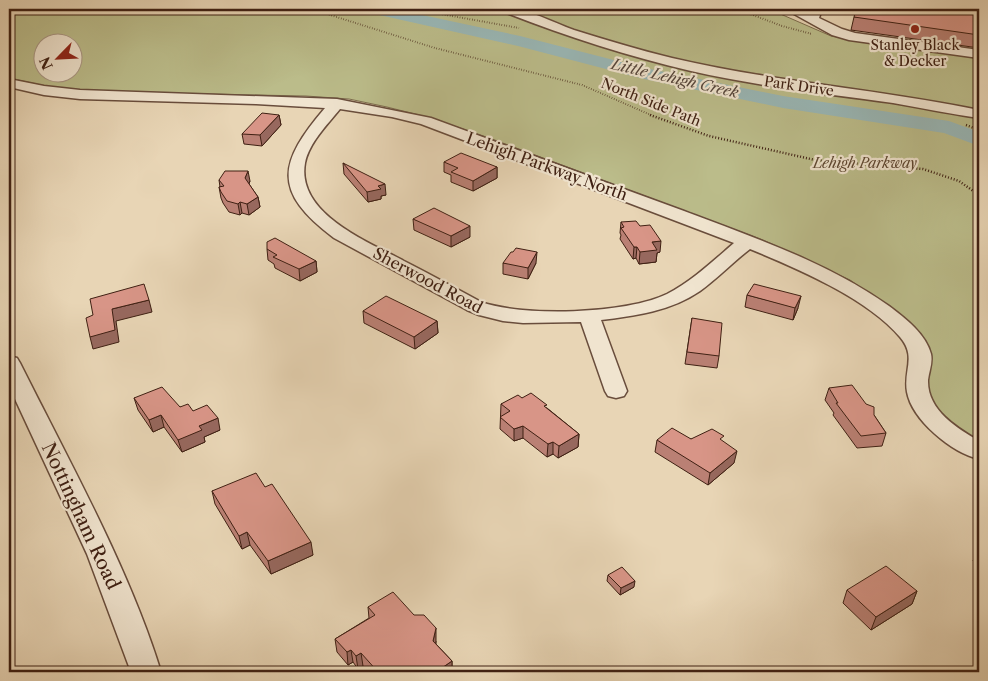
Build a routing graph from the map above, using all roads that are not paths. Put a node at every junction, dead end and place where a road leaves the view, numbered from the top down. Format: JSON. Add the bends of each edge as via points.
{"nodes":[{"id":1,"x":508,"y":9,"type":"edge"},
{"id":2,"x":791,"y":9,"type":"edge"},
{"id":3,"x":814,"y":14,"type":"edge"},
{"id":4,"x":979,"y":54,"type":"edge"},
{"id":5,"x":9,"y":83,"type":"edge"},
{"id":6,"x":337,"y":103,"type":"junction"},
{"id":7,"x":979,"y":114,"type":"edge"},
{"id":8,"x":747,"y":241,"type":"junction"},
{"id":9,"x":589,"y":315,"type":"junction"},
{"id":10,"x":9,"y":363,"type":"edge"},
{"id":11,"x":616,"y":391,"type":"dead end"},
{"id":12,"x":979,"y":450,"type":"edge"},
{"id":13,"x":146,"y":672,"type":"edge"}],
"edges":[{"from":1,"to":7,"type":"street","name":"Park Drive","via":[[594,41],[695,68]]},
{"from":2,"to":3,"type":"street"},
{"from":3,"to":4,"type":"street","via":[[837,32],[854,37]]},
{"from":5,"to":6,"type":"street","name":"Lehigh Parkway North","via":[[84,95]]},
{"from":6,"to":8,"type":"street","name":"Lehigh Parkway North","via":[[426,121]]},
{"from":6,"to":9,"type":"street","name":"Sherwood Road","via":[[302,150],[296,170],[300,192],[306,203],[326,224],[489,312],[521,316]]},
{"from":8,"to":9,"type":"street","name":"Sherwood Road","via":[[671,300],[654,306]]},
{"from":8,"to":12,"type":"street","name":"Lehigh Parkway North","via":[[840,283],[884,311],[907,331],[920,353],[917,381],[925,407],[950,433]]},
{"from":9,"to":11,"type":"street"},
{"from":10,"to":13,"type":"street","name":"Nottingham Road","via":[[112,579]]}]}
